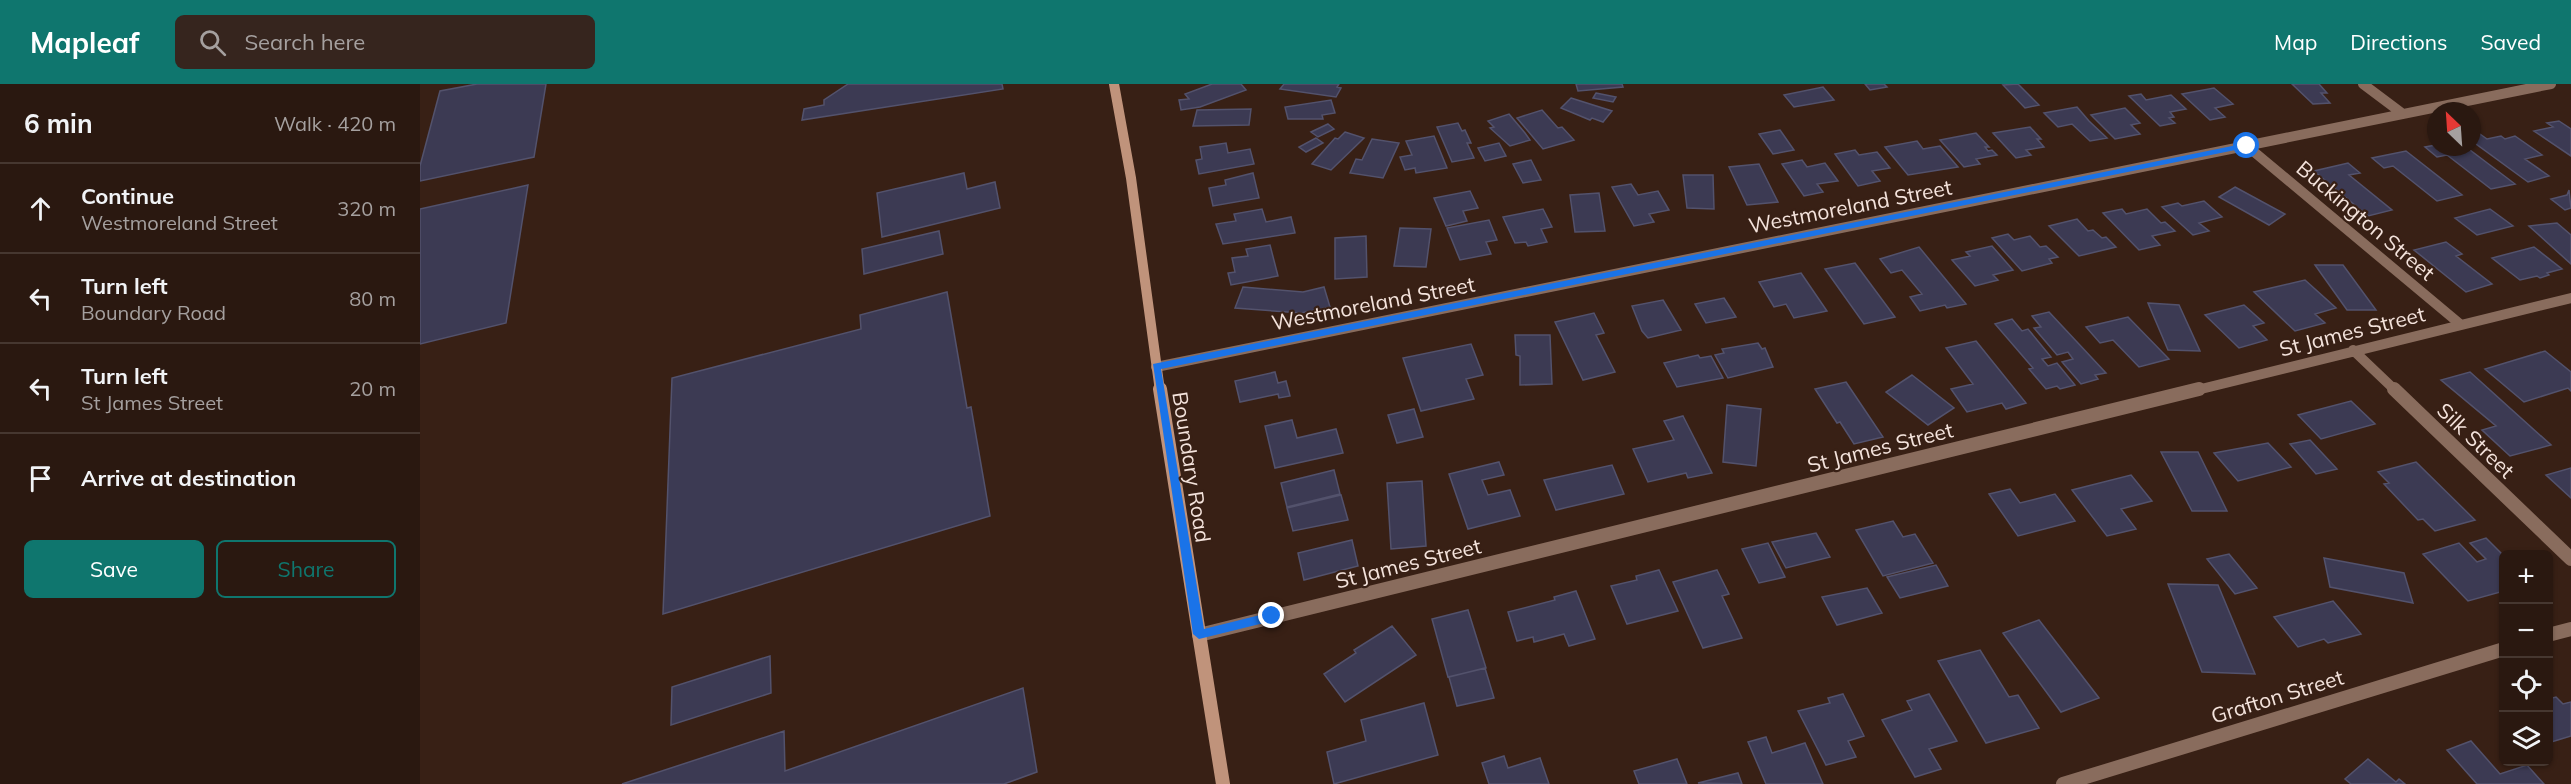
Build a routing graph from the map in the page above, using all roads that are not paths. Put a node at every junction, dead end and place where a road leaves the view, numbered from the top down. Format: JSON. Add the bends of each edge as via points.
{"nodes":[{"id":1,"x":1114,"y":84,"type":"edge"},
{"id":2,"x":2362,"y":84,"type":"edge"},
{"id":3,"x":2551,"y":84,"type":"edge"},
{"id":4,"x":2403,"y":114,"type":"junction"},
{"id":5,"x":2247,"y":146,"type":"junction"},
{"id":6,"x":2571,"y":298,"type":"edge"},
{"id":7,"x":2460,"y":324,"type":"junction"},
{"id":8,"x":2353,"y":350,"type":"junction"},
{"id":9,"x":1156,"y":367,"type":"junction"},
{"id":10,"x":2571,"y":559,"type":"edge"},
{"id":11,"x":2571,"y":628,"type":"edge"},
{"id":12,"x":2553,"y":633,"type":"edge"},
{"id":13,"x":1199,"y":634,"type":"junction"},
{"id":14,"x":2499,"y":651,"type":"edge"},
{"id":15,"x":1223,"y":784,"type":"edge"},
{"id":16,"x":2063,"y":784,"type":"edge"}],
"edges":[{"from":1,"to":9,"type":"street","name":"Boundary Road","via":[[1131,178]]},
{"from":2,"to":4,"type":"street"},
{"from":3,"to":4,"type":"street","name":"Westmoreland Street"},
{"from":4,"to":5,"type":"street","name":"Westmoreland Street"},
{"from":5,"to":7,"type":"street","name":"Buckington Street"},
{"from":5,"to":9,"type":"street","name":"Westmoreland Street"},
{"from":6,"to":7,"type":"street","name":"St James Street"},
{"from":7,"to":8,"type":"street","name":"St James Street"},
{"from":8,"to":10,"type":"street","name":"Silk Street"},
{"from":8,"to":13,"type":"street","name":"St James Street"},
{"from":9,"to":13,"type":"street","name":"Boundary Road"},
{"from":11,"to":12,"type":"street"},
{"from":13,"to":15,"type":"street","name":"Boundary Road"},
{"from":14,"to":16,"type":"street","name":"Grafton Street"}]}
